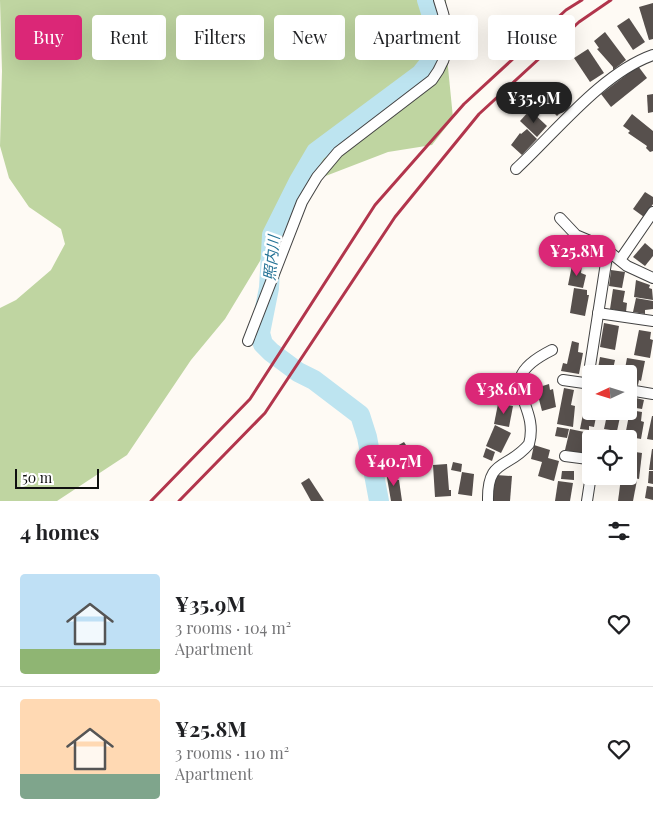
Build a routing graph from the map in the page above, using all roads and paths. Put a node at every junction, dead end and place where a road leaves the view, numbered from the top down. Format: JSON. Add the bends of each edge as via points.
{"nodes":[{"id":1,"x":439,"y":0,"type":"edge"},
{"id":2,"x":653,"y":55,"type":"edge"},
{"id":3,"x":516,"y":169,"type":"dead end"},
{"id":4,"x":653,"y":212,"type":"edge"},
{"id":5,"x":560,"y":218,"type":"dead end"},
{"id":6,"x":608,"y":250,"type":"junction"},
{"id":7,"x":620,"y":260,"type":"junction"},
{"id":8,"x":653,"y":278,"type":"edge"},
{"id":9,"x":598,"y":313,"type":"junction"},
{"id":10,"x":653,"y":322,"type":"edge"},
{"id":11,"x":248,"y":340,"type":"dead end"},
{"id":12,"x":552,"y":350,"type":"dead end"},
{"id":13,"x":590,"y":365,"type":"edge"},
{"id":14,"x":563,"y":380,"type":"dead end"},
{"id":15,"x":582,"y":383,"type":"edge"},
{"id":16,"x":638,"y":392,"type":"edge"},
{"id":17,"x":653,"y":394,"type":"edge"},
{"id":18,"x":565,"y":456,"type":"dead end"},
{"id":19,"x":582,"y":458,"type":"edge"},
{"id":20,"x":589,"y":485,"type":"edge"},
{"id":21,"x":488,"y":501,"type":"edge"},
{"id":22,"x":587,"y":501,"type":"edge"}],
"edges":[{"from":1,"to":11,"type":"street","via":[[448,41],[441,68],[432,80],[338,152],[317,177],[302,202]]},
{"from":2,"to":3,"type":"street","via":[[591,94]]},
{"from":4,"to":7,"type":"street"},
{"from":5,"to":6,"type":"street","via":[[576,235]]},
{"from":6,"to":7,"type":"street"},
{"from":6,"to":9,"type":"street"},
{"from":7,"to":8,"type":"street","via":[[638,273]]},
{"from":9,"to":10,"type":"street"},
{"from":9,"to":13,"type":"street"},
{"from":12,"to":21,"type":"street","via":[[533,360],[521,374],[519,389],[528,415],[530,444],[496,468],[488,485]]},
{"from":14,"to":15,"type":"street"},
{"from":16,"to":17,"type":"street"},
{"from":18,"to":19,"type":"street"},
{"from":20,"to":22,"type":"street"}]}
